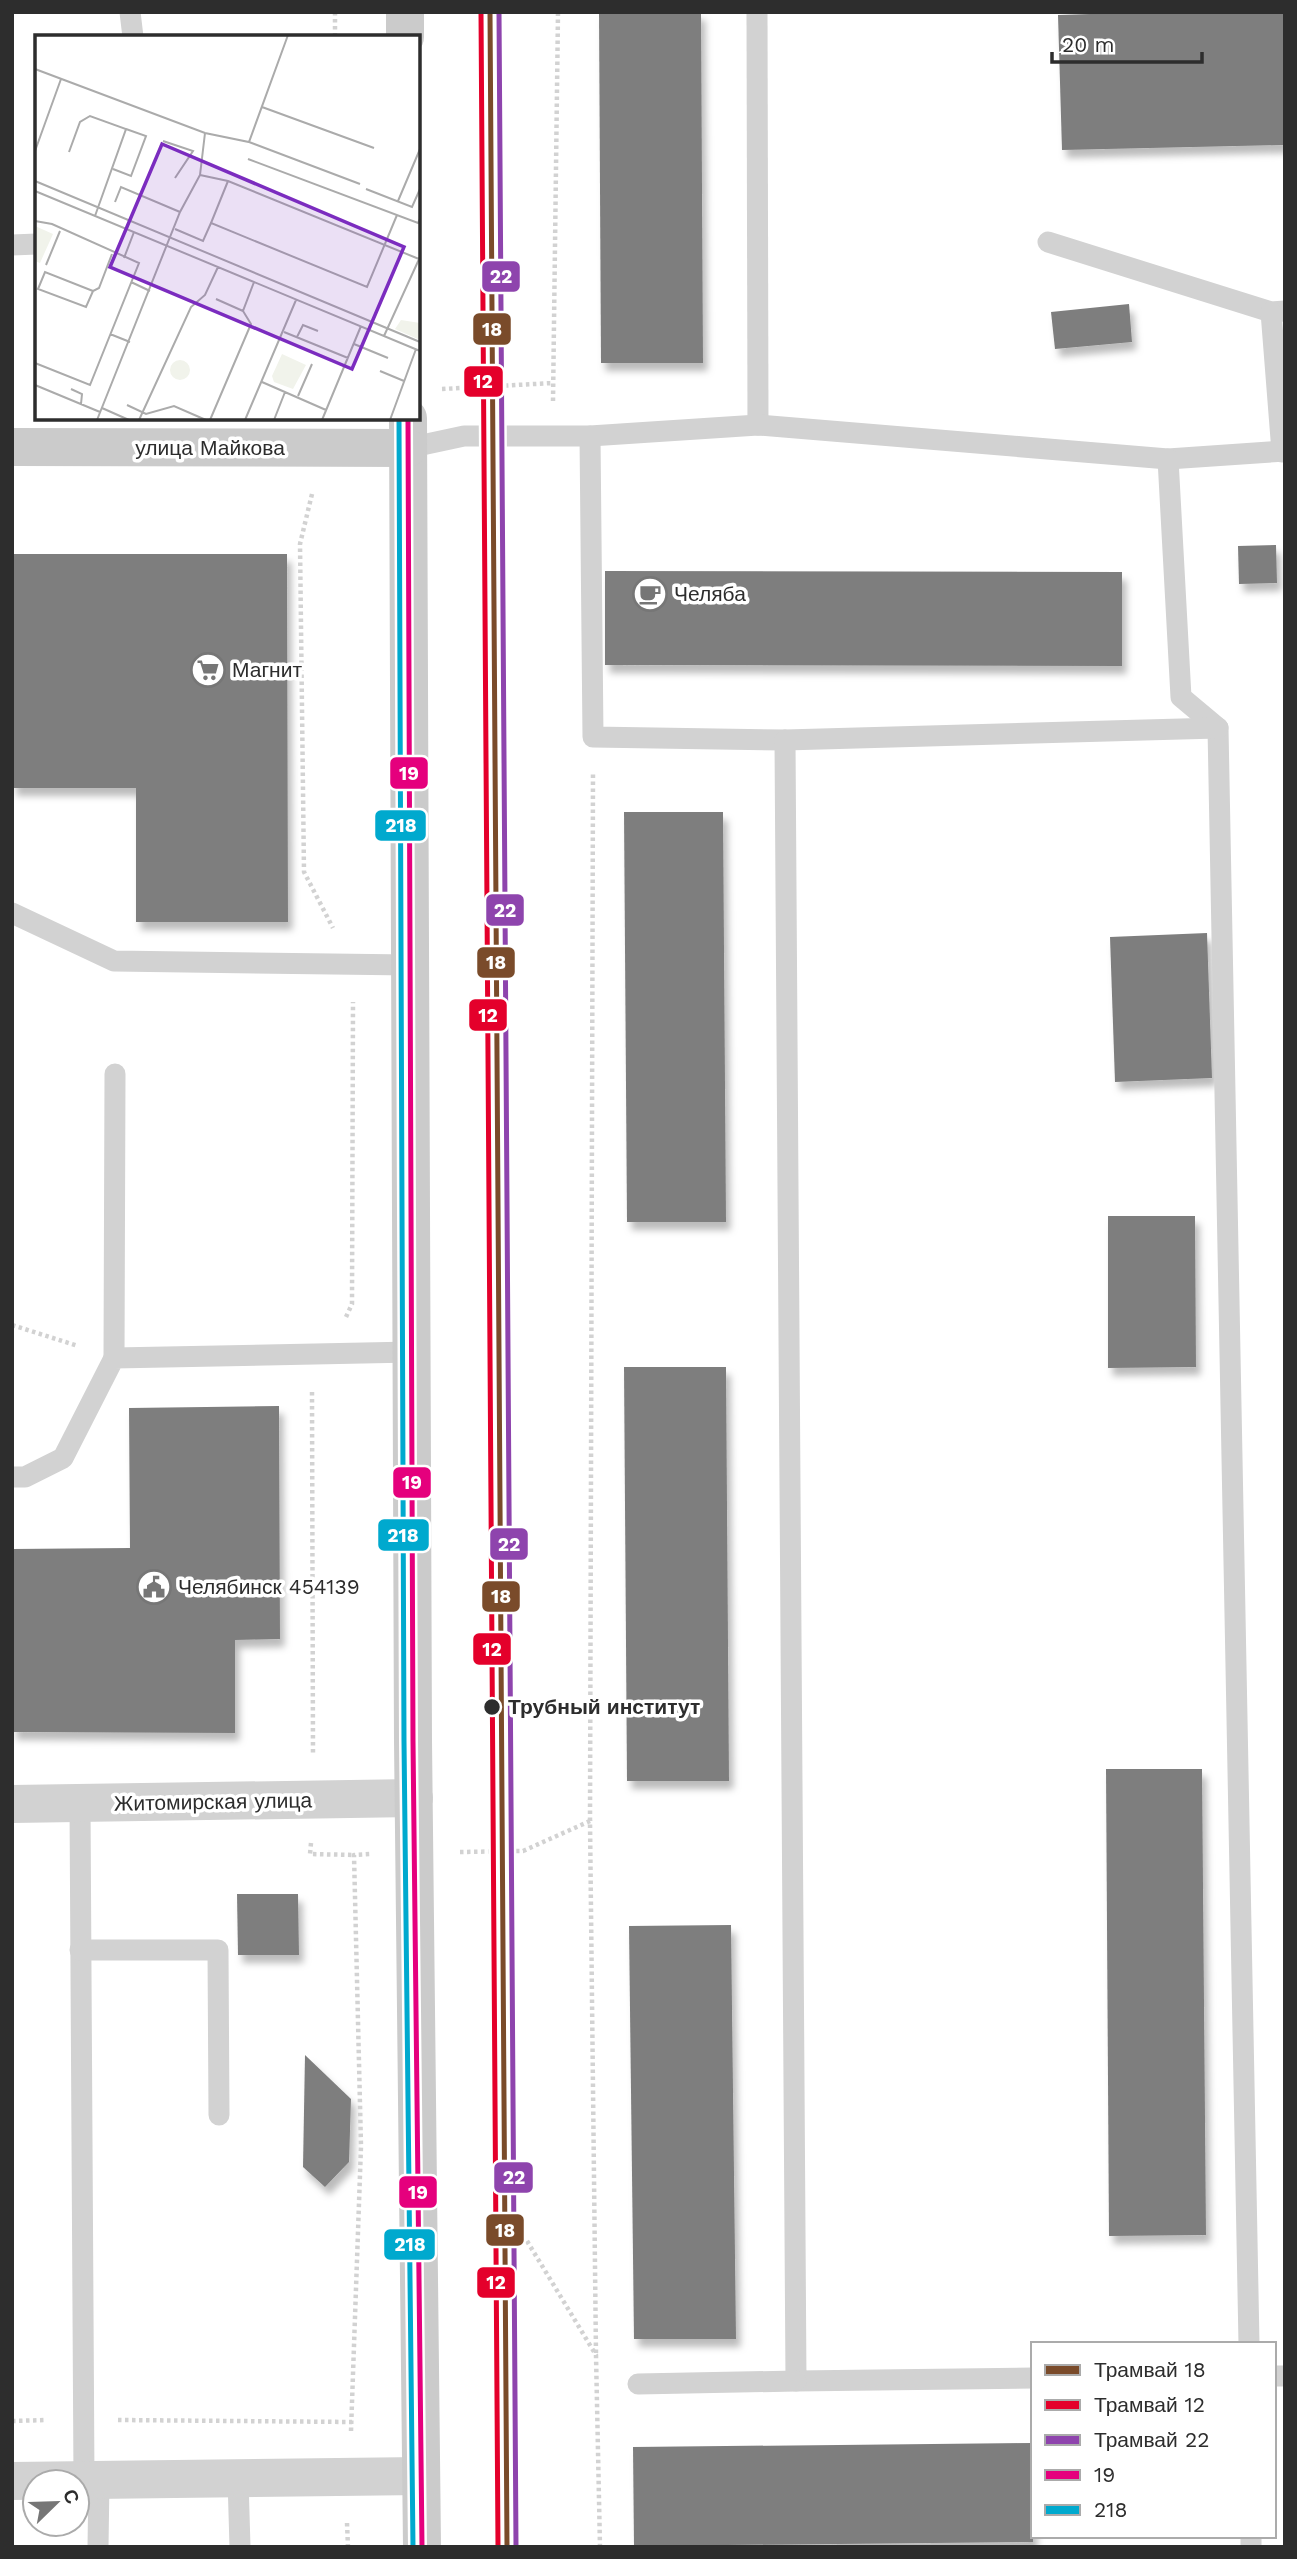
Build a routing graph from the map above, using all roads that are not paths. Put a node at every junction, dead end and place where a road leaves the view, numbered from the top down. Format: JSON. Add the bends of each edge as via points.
{"nodes":[{"id":1,"x":131,"y":12,"type":"edge"},
{"id":2,"x":405,"y":12,"type":"edge"},
{"id":3,"x":757,"y":12,"type":"edge"},
{"id":4,"x":132,"y":35,"type":"edge"},
{"id":5,"x":405,"y":35,"type":"edge"},
{"id":6,"x":1048,"y":242,"type":"dead end"},
{"id":7,"x":35,"y":244,"type":"edge"},
{"id":8,"x":12,"y":245,"type":"edge"},
{"id":9,"x":1278,"y":312,"type":"edge"},
{"id":10,"x":409,"y":420,"type":"edge"},
{"id":11,"x":415,"y":420,"type":"edge"},
{"id":12,"x":420,"y":420,"type":"edge"},
{"id":13,"x":758,"y":425,"type":"junction"},
{"id":14,"x":590,"y":436,"type":"junction"},
{"id":15,"x":12,"y":447,"type":"edge"},
{"id":16,"x":1283,"y":451,"type":"edge"},
{"id":17,"x":1168,"y":459,"type":"junction"},
{"id":18,"x":1218,"y":728,"type":"junction"},
{"id":19,"x":785,"y":740,"type":"junction"},
{"id":20,"x":12,"y":913,"type":"edge"},
{"id":21,"x":410,"y":965,"type":"junction"},
{"id":22,"x":114,"y":1074,"type":"dead end"},
{"id":23,"x":412,"y":1352,"type":"junction"},
{"id":24,"x":114,"y":1358,"type":"junction"},
{"id":25,"x":12,"y":1477,"type":"edge"},
{"id":26,"x":414,"y":1798,"type":"junction"},
{"id":27,"x":12,"y":1804,"type":"edge"},
{"id":28,"x":80,"y":1804,"type":"junction"},
{"id":29,"x":80,"y":1950,"type":"junction"},
{"id":30,"x":219,"y":2115,"type":"dead end"},
{"id":31,"x":1249,"y":2342,"type":"edge"},
{"id":32,"x":1031,"y":2378,"type":"edge"},
{"id":33,"x":796,"y":2381,"type":"junction"},
{"id":34,"x":638,"y":2384,"type":"dead end"},
{"id":35,"x":90,"y":2468,"type":"edge"},
{"id":36,"x":421,"y":2476,"type":"junction"},
{"id":37,"x":238,"y":2479,"type":"junction"},
{"id":38,"x":91,"y":2480,"type":"joint"},
{"id":39,"x":98,"y":2547,"type":"edge"},
{"id":40,"x":240,"y":2547,"type":"edge"},
{"id":41,"x":422,"y":2547,"type":"edge"}],
"edges":[{"from":1,"to":4,"type":"lane"},
{"from":2,"to":5,"type":"main road"},
{"from":3,"to":13,"type":"lane"},
{"from":6,"to":9,"type":"lane"},
{"from":7,"to":8,"type":"lane"},
{"from":9,"to":16,"type":"lane"},
{"from":10,"to":15,"type":"main road","name":"улица Майкова","via":[[323,449]]},
{"from":11,"to":21,"type":"main road"},
{"from":12,"to":14,"type":"lane","via":[[464,436]]},
{"from":13,"to":14,"type":"lane"},
{"from":13,"to":17,"type":"lane"},
{"from":14,"to":19,"type":"lane","via":[[593,737]]},
{"from":16,"to":17,"type":"lane"},
{"from":17,"to":18,"type":"lane","via":[[1181,697]]},
{"from":18,"to":19,"type":"lane"},
{"from":18,"to":31,"type":"lane"},
{"from":19,"to":33,"type":"lane"},
{"from":20,"to":21,"type":"lane","via":[[114,961]]},
{"from":21,"to":23,"type":"main road"},
{"from":22,"to":24,"type":"lane"},
{"from":23,"to":24,"type":"lane"},
{"from":23,"to":26,"type":"main road"},
{"from":24,"to":25,"type":"lane","via":[[63,1458],[25,1477]]},
{"from":26,"to":28,"type":"street","name":"Житомирская улица"},
{"from":26,"to":36,"type":"main road"},
{"from":27,"to":28,"type":"street","name":"Житомирская улица"},
{"from":28,"to":29,"type":"lane"},
{"from":29,"to":30,"type":"lane","via":[[218,1950]]},
{"from":29,"to":35,"type":"lane","via":[[84,2419]]},
{"from":32,"to":33,"type":"lane"},
{"from":33,"to":34,"type":"lane"},
{"from":36,"to":37,"type":"street"},
{"from":36,"to":41,"type":"main road"},
{"from":37,"to":38,"type":"street"},
{"from":37,"to":40,"type":"lane"},
{"from":38,"to":39,"type":"lane"}]}
